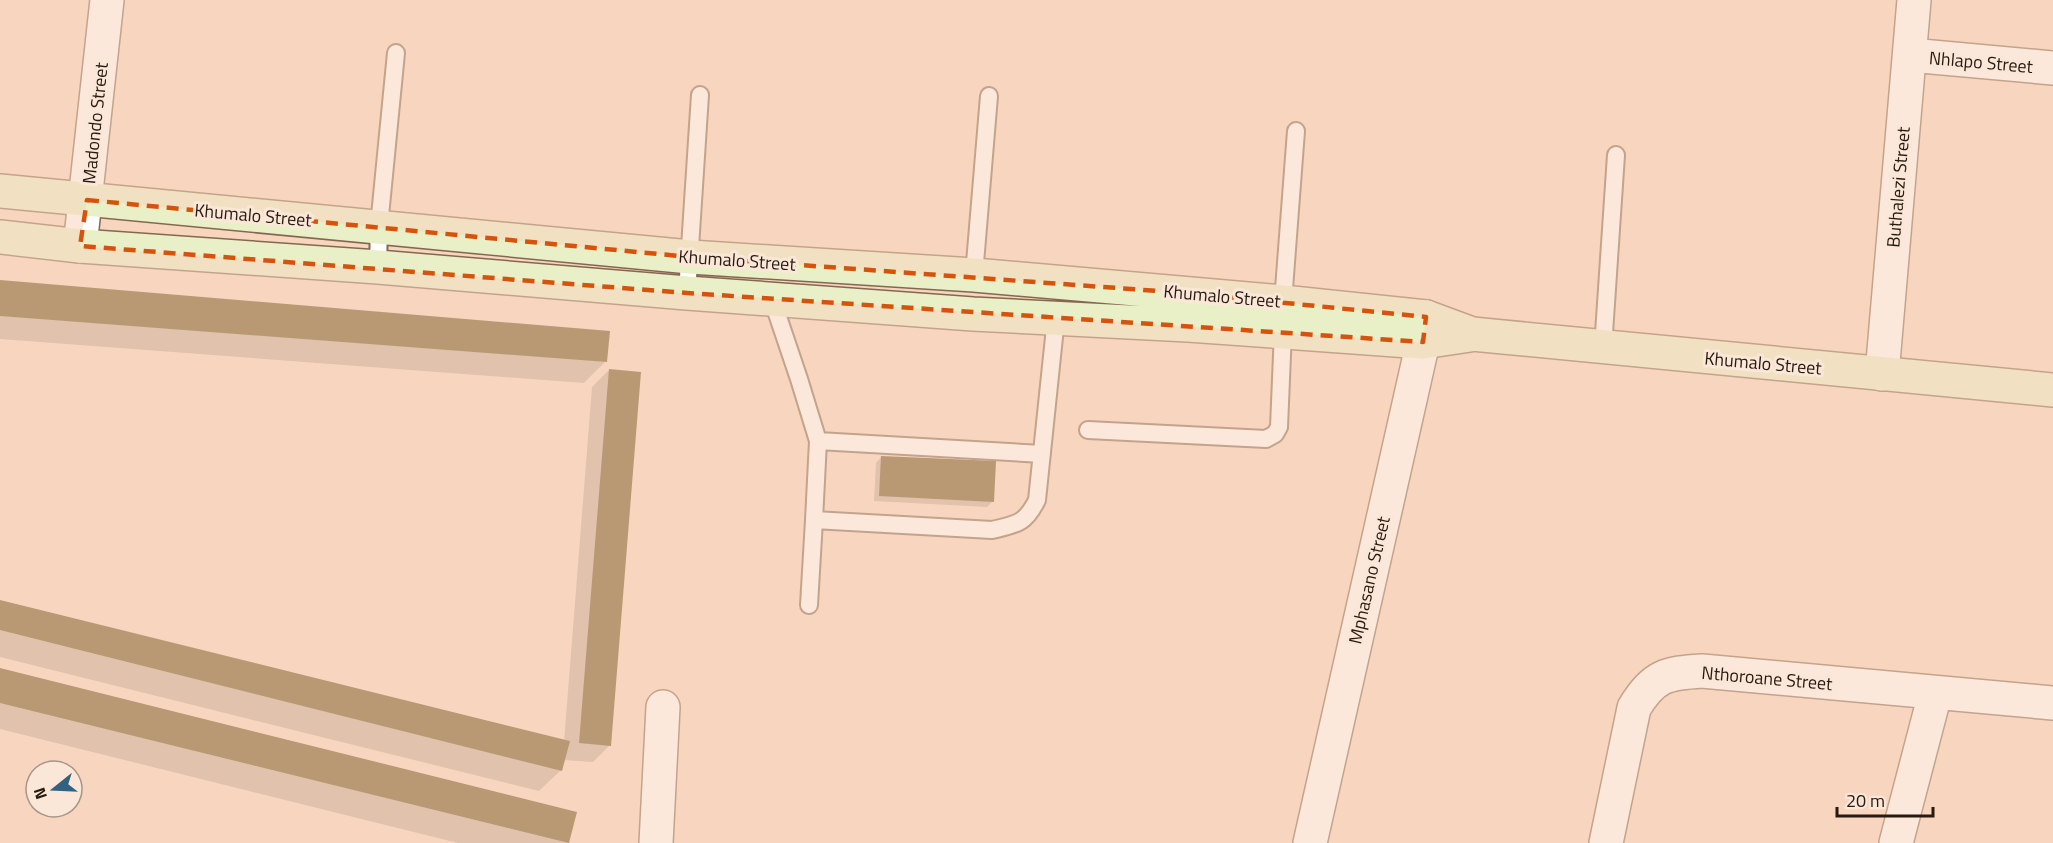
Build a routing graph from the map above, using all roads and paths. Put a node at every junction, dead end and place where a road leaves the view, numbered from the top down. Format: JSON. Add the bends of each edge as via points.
{"nodes":[{"id":1,"x":107,"y":0,"type":"edge"},
{"id":2,"x":1914,"y":0,"type":"edge"},
{"id":3,"x":396,"y":53,"type":"dead end"},
{"id":4,"x":1910,"y":55,"type":"junction"},
{"id":5,"x":2053,"y":68,"type":"edge"},
{"id":6,"x":700,"y":95,"type":"dead end"},
{"id":7,"x":989,"y":96,"type":"dead end"},
{"id":8,"x":1296,"y":131,"type":"dead end"},
{"id":9,"x":1616,"y":155,"type":"dead end"},
{"id":10,"x":0,"y":191,"type":"edge"},
{"id":11,"x":87,"y":200,"type":"junction"},
{"id":12,"x":379,"y":226,"type":"junction"},
{"id":13,"x":0,"y":237,"type":"edge"},
{"id":14,"x":80,"y":246,"type":"junction"},
{"id":15,"x":690,"y":257,"type":"junction"},
{"id":16,"x":378,"y":267,"type":"junction"},
{"id":17,"x":974,"y":275,"type":"junction"},
{"id":18,"x":687,"y":293,"type":"junction"},
{"id":19,"x":772,"y":299,"type":"junction"},
{"id":20,"x":1283,"y":317,"type":"junction"},
{"id":21,"x":1056,"y":318,"type":"junction"},
{"id":22,"x":1425,"y":330,"type":"junction"},
{"id":23,"x":1603,"y":348,"type":"junction"},
{"id":24,"x":1882,"y":374,"type":"junction"},
{"id":25,"x":2053,"y":390,"type":"edge"},
{"id":26,"x":1088,"y":430,"type":"dead end"},
{"id":27,"x":818,"y":441,"type":"junction"},
{"id":28,"x":1042,"y":454,"type":"junction"},
{"id":29,"x":814,"y":520,"type":"junction"},
{"id":30,"x":809,"y":605,"type":"dead end"},
{"id":31,"x":1935,"y":694,"type":"junction"},
{"id":32,"x":2053,"y":703,"type":"edge"},
{"id":33,"x":663,"y":707,"type":"dead end"},
{"id":34,"x":656,"y":843,"type":"edge"},
{"id":35,"x":1310,"y":843,"type":"edge"},
{"id":36,"x":1606,"y":843,"type":"edge"},
{"id":37,"x":1896,"y":843,"type":"edge"}],
"edges":[{"from":1,"to":11,"type":"street","name":"Madondo Street"},
{"from":2,"to":4,"type":"street","name":"Buthalezi Street"},
{"from":3,"to":12,"type":"lane"},
{"from":4,"to":5,"type":"street","name":"Nhlapo Street"},
{"from":4,"to":24,"type":"street","name":"Buthalezi Street"},
{"from":6,"to":15,"type":"lane"},
{"from":7,"to":17,"type":"lane"},
{"from":8,"to":20,"type":"lane"},
{"from":9,"to":23,"type":"lane"},
{"from":10,"to":11,"type":"street","name":"Khumalo Street"},
{"from":11,"to":12,"type":"street","name":"Khumalo Street"},
{"from":11,"to":14,"type":"street","name":"Madondo Street"},
{"from":12,"to":15,"type":"street","name":"Khumalo Street"},
{"from":12,"to":16,"type":"lane"},
{"from":13,"to":14,"type":"street","name":"Khumalo Street"},
{"from":14,"to":16,"type":"street","name":"Khumalo Street"},
{"from":15,"to":17,"type":"street","name":"Khumalo Street"},
{"from":15,"to":18,"type":"lane"},
{"from":16,"to":18,"type":"street","name":"Khumalo Street"},
{"from":17,"to":20,"type":"street","name":"Khumalo Street"},
{"from":18,"to":19,"type":"street","name":"Khumalo Street"},
{"from":19,"to":21,"type":"street","name":"Khumalo Street"},
{"from":19,"to":27,"type":"lane"},
{"from":20,"to":21,"type":"street","name":"Khumalo Street"},
{"from":20,"to":22,"type":"street","name":"Khumalo Street"},
{"from":20,"to":26,"type":"lane","via":[[1279,427],[1275,434],[1266,439]]},
{"from":21,"to":28,"type":"lane"},
{"from":22,"to":23,"type":"street","name":"Khumalo Street"},
{"from":22,"to":35,"type":"street","name":"Mphasano Street"},
{"from":23,"to":24,"type":"street","name":"Khumalo Street"},
{"from":24,"to":25,"type":"street","name":"Khumalo Street"},
{"from":27,"to":28,"type":"lane"},
{"from":27,"to":29,"type":"lane"},
{"from":28,"to":29,"type":"lane","via":[[1037,500],[1030,514],[1016,525],[992,530]]},
{"from":29,"to":30,"type":"lane"},
{"from":31,"to":32,"type":"street","name":"Nthoroane Street"},
{"from":31,"to":36,"type":"street","name":"Nthoroane Street","via":[[1702,671],[1660,678],[1645,690],[1634,708]]},
{"from":31,"to":37,"type":"street"},
{"from":33,"to":34,"type":"street"}]}
